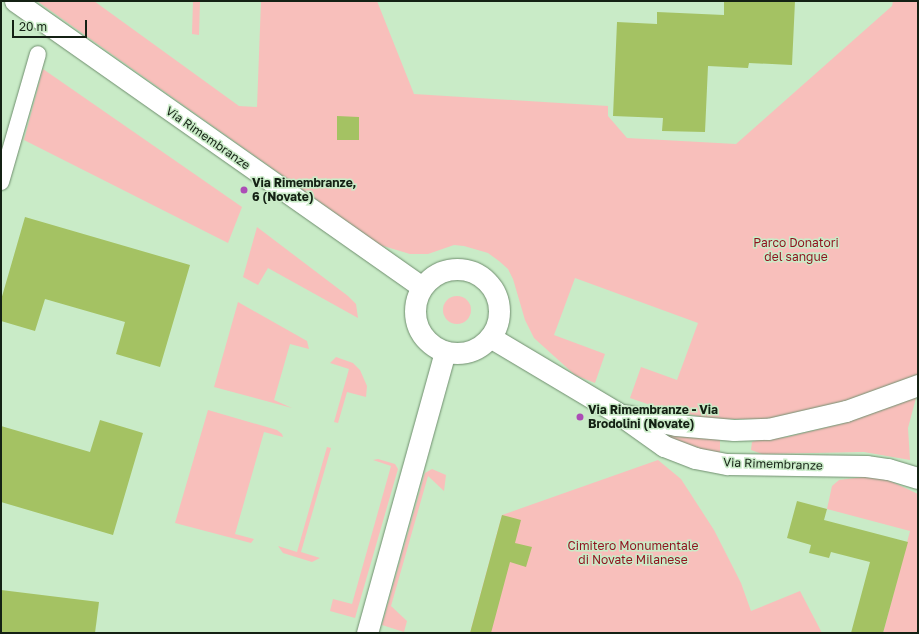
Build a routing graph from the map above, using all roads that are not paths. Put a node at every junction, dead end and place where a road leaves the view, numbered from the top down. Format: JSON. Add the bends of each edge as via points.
{"nodes":[{"id":1,"x":14,"y":1,"type":"edge"},
{"id":2,"x":38,"y":54,"type":"dead end"},
{"id":3,"x":1,"y":182,"type":"edge"},
{"id":4,"x":422,"y":287,"type":"junction"},
{"id":5,"x":490,"y":337,"type":"junction"},
{"id":6,"x":444,"y":352,"type":"junction"},
{"id":7,"x":918,"y":385,"type":"edge"},
{"id":8,"x":616,"y":412,"type":"junction"},
{"id":9,"x":918,"y":478,"type":"edge"},
{"id":10,"x":367,"y":633,"type":"edge"}],
"edges":[{"from":1,"to":4,"type":"street","name":"Via Rimembranze"},
{"from":2,"to":3,"type":"street"},
{"from":4,"to":5,"type":"street","via":[[430,278],[452,268],[476,272],[486,279],[493,289],[499,310],[496,328]]},
{"from":4,"to":6,"type":"street","via":[[415,305],[417,324],[427,340]]},
{"from":5,"to":6,"type":"street","via":[[469,351]]},
{"from":5,"to":8,"type":"street","name":"Via Rimembranze"},
{"from":6,"to":10,"type":"street"},
{"from":7,"to":8,"type":"street","name":"Via Rimembranze","via":[[846,411],[768,429],[734,430],[676,425]]},
{"from":8,"to":9,"type":"street","name":"Via Rimembranze","via":[[664,446],[695,458],[727,464],[866,466],[888,469]]}]}
